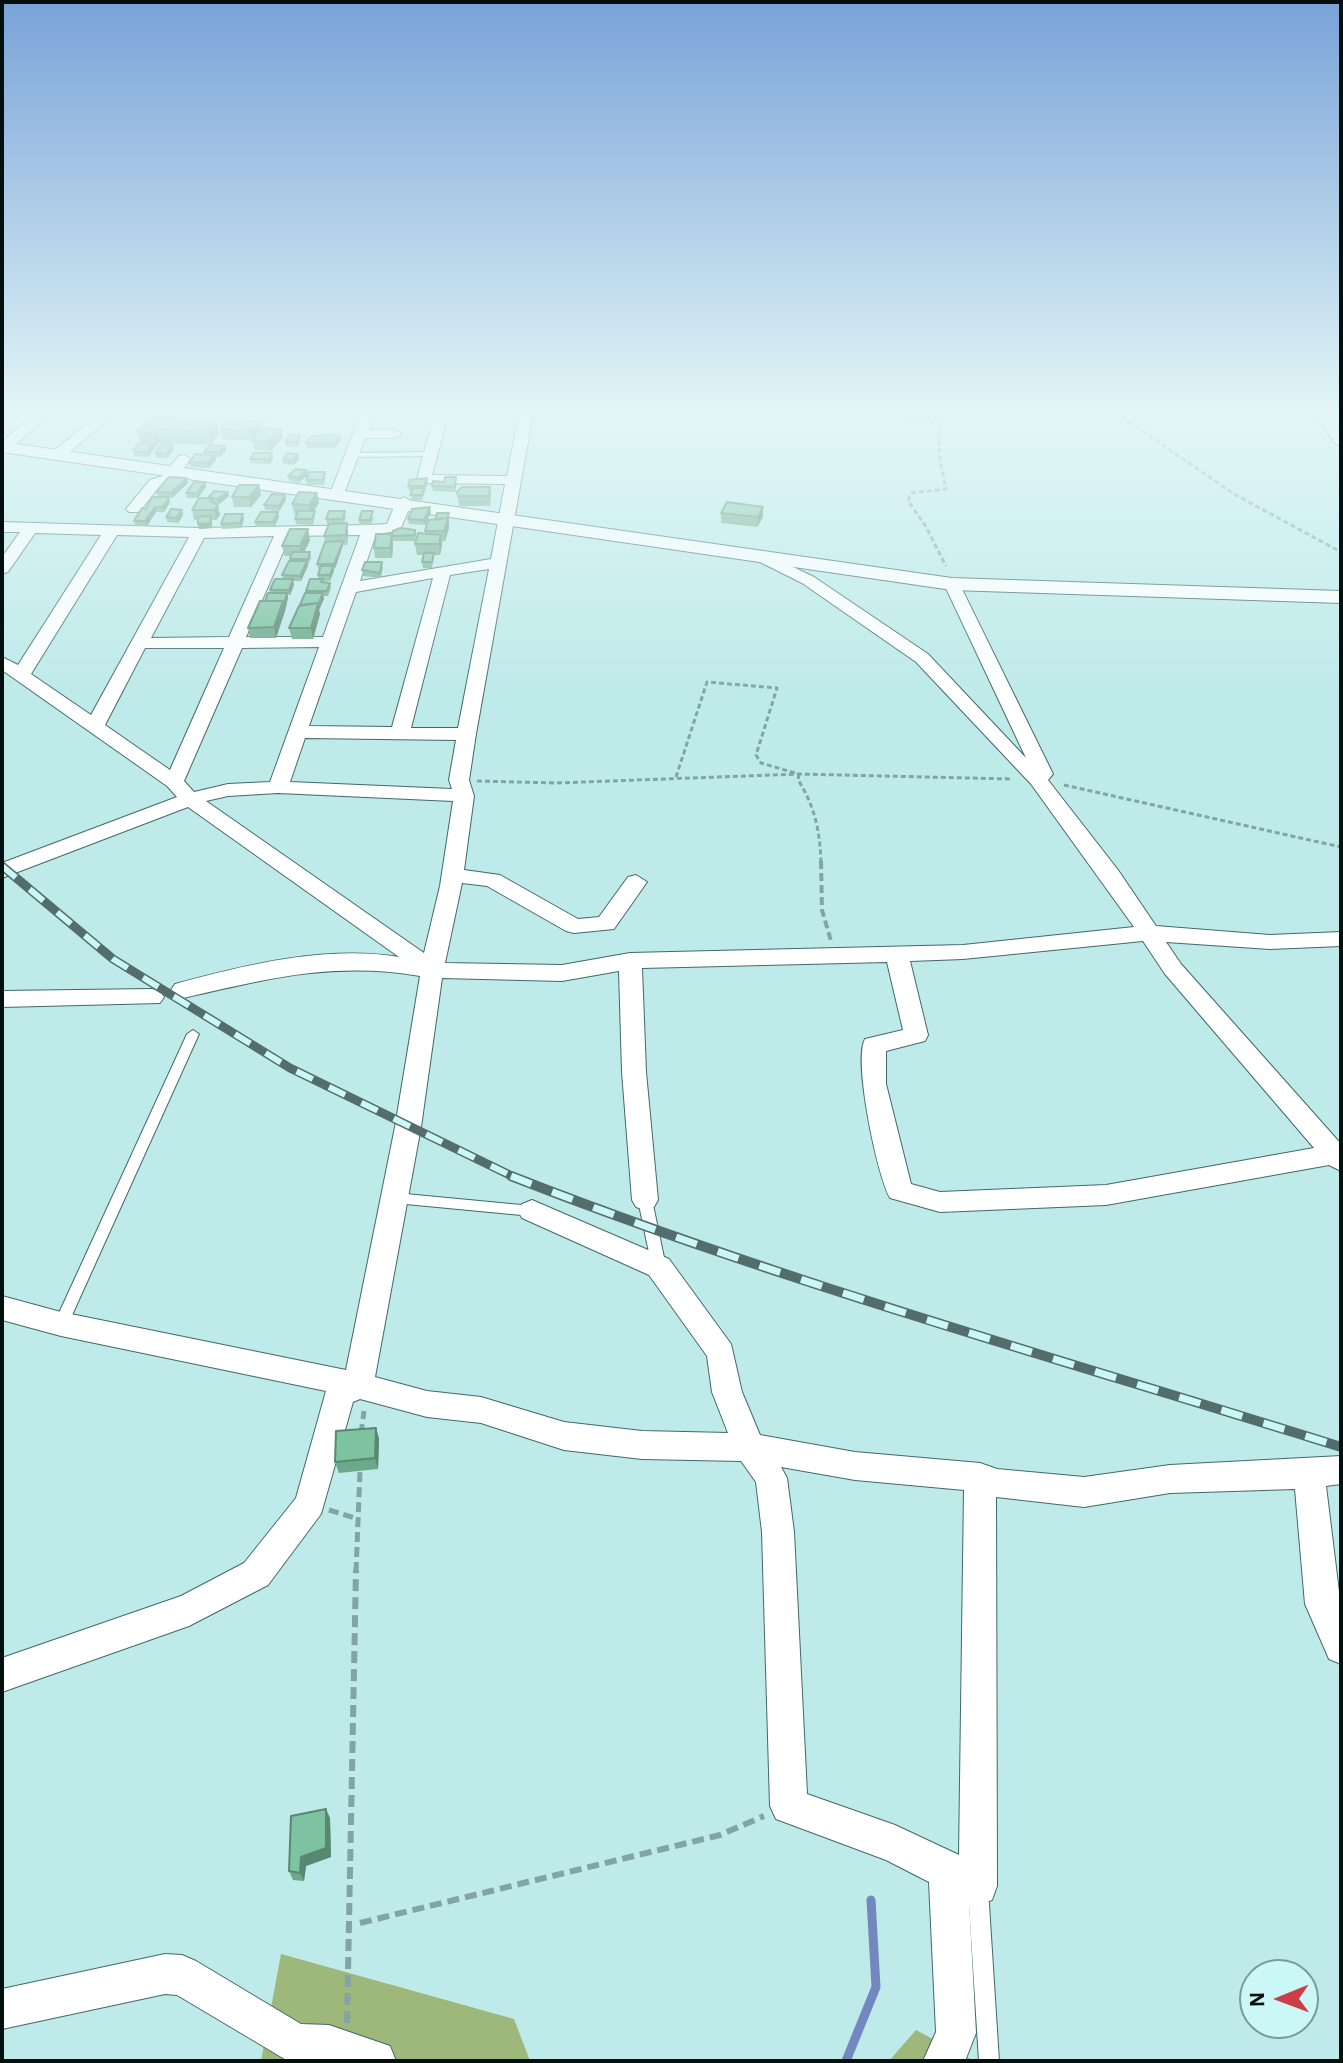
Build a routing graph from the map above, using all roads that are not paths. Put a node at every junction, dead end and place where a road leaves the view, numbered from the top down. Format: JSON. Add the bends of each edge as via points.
{"nodes":[{"id":1,"x":138,"y":504,"type":"edge"},
{"id":2,"x":403,"y":504,"type":"edge"},
{"id":3,"x":417,"y":504,"type":"edge"},
{"id":4,"x":510,"y":504,"type":"edge"},
{"id":5,"x":134,"y":509,"type":"dead end"},
{"id":6,"x":508,"y":520,"type":"junction"},
{"id":7,"x":2,"y":527,"type":"edge"},
{"id":8,"x":30,"y":529,"type":"junction"},
{"id":9,"x":285,"y":530,"type":"junction"},
{"id":10,"x":370,"y":530,"type":"junction"},
{"id":11,"x":111,"y":532,"type":"junction"},
{"id":12,"x":199,"y":533,"type":"junction"},
{"id":13,"x":764,"y":558,"type":"junction"},
{"id":14,"x":408,"y":561,"type":"dead end"},
{"id":15,"x":500,"y":562,"type":"junction"},
{"id":16,"x":2,"y":569,"type":"edge"},
{"id":17,"x":443,"y":572,"type":"junction"},
{"id":18,"x":404,"y":579,"type":"junction"},
{"id":19,"x":952,"y":584,"type":"junction"},
{"id":20,"x":349,"y":588,"type":"junction"},
{"id":21,"x":1341,"y":597,"type":"edge"},
{"id":22,"x":237,"y":642,"type":"junction"},
{"id":23,"x":330,"y":642,"type":"junction"},
{"id":24,"x":139,"y":643,"type":"junction"},
{"id":25,"x":2,"y":662,"type":"edge"},
{"id":26,"x":21,"y":675,"type":"junction"},
{"id":27,"x":94,"y":727,"type":"junction"},
{"id":28,"x":299,"y":732,"type":"junction"},
{"id":29,"x":400,"y":732,"type":"junction"},
{"id":30,"x":466,"y":734,"type":"junction"},
{"id":31,"x":1038,"y":780,"type":"junction"},
{"id":32,"x":174,"y":782,"type":"junction"},
{"id":33,"x":278,"y":787,"type":"junction"},
{"id":34,"x":461,"y":788,"type":"junction"},
{"id":35,"x":190,"y":799,"type":"junction"},
{"id":36,"x":2,"y":871,"type":"edge"},
{"id":37,"x":453,"y":875,"type":"junction"},
{"id":38,"x":636,"y":882,"type":"dead end"},
{"id":39,"x":1146,"y":933,"type":"junction"},
{"id":40,"x":1341,"y":939,"type":"edge"},
{"id":41,"x":897,"y":955,"type":"junction"},
{"id":42,"x":630,"y":961,"type":"junction"},
{"id":43,"x":432,"y":970,"type":"junction"},
{"id":44,"x":183,"y":990,"type":"dead end"},
{"id":45,"x":152,"y":997,"type":"dead end"},
{"id":46,"x":2,"y":999,"type":"edge"},
{"id":47,"x":193,"y":1034,"type":"dead end"},
{"id":48,"x":1338,"y":1158,"type":"edge"},
{"id":49,"x":395,"y":1198,"type":"junction"},
{"id":50,"x":645,"y":1200,"type":"joint"},
{"id":51,"x":532,"y":1211,"type":"joint"},
{"id":52,"x":659,"y":1267,"type":"junction"},
{"id":53,"x":2,"y":1308,"type":"edge"},
{"id":54,"x":61,"y":1324,"type":"junction"},
{"id":55,"x":362,"y":1386,"type":"junction"},
{"id":56,"x":749,"y":1447,"type":"junction"},
{"id":57,"x":1341,"y":1470,"type":"edge"},
{"id":58,"x":1309,"y":1474,"type":"junction"},
{"id":59,"x":980,"y":1477,"type":"junction"},
{"id":60,"x":1341,"y":1647,"type":"edge"},
{"id":61,"x":2,"y":1675,"type":"edge"},
{"id":62,"x":963,"y":1878,"type":"junction"},
{"id":63,"x":2,"y":2009,"type":"edge"},
{"id":64,"x":288,"y":2053,"type":"edge"},
{"id":65,"x":361,"y":2057,"type":"edge"},
{"id":66,"x":944,"y":2061,"type":"edge"},
{"id":67,"x":989,"y":2061,"type":"edge"}],
"edges":[{"from":1,"to":5,"type":"street"},
{"from":2,"to":10,"type":"street","via":[[393,528]]},
{"from":3,"to":6,"type":"street"},
{"from":4,"to":6,"type":"street"},
{"from":6,"to":13,"type":"street"},
{"from":6,"to":15,"type":"street"},
{"from":7,"to":8,"type":"street"},
{"from":8,"to":11,"type":"street"},
{"from":8,"to":16,"type":"street"},
{"from":9,"to":10,"type":"street"},
{"from":9,"to":12,"type":"street"},
{"from":9,"to":22,"type":"street"},
{"from":10,"to":20,"type":"street"},
{"from":11,"to":12,"type":"street"},
{"from":11,"to":26,"type":"street"},
{"from":12,"to":24,"type":"street"},
{"from":13,"to":19,"type":"street"},
{"from":13,"to":31,"type":"street","via":[[808,580],[922,658]]},
{"from":14,"to":18,"type":"street"},
{"from":15,"to":17,"type":"street"},
{"from":15,"to":30,"type":"street"},
{"from":17,"to":18,"type":"street"},
{"from":17,"to":29,"type":"street"},
{"from":18,"to":20,"type":"street"},
{"from":19,"to":21,"type":"street"},
{"from":19,"to":31,"type":"street","via":[[1043,774]]},
{"from":20,"to":23,"type":"street"},
{"from":22,"to":23,"type":"street"},
{"from":22,"to":24,"type":"street"},
{"from":22,"to":32,"type":"street"},
{"from":23,"to":28,"type":"street"},
{"from":24,"to":27,"type":"street"},
{"from":25,"to":26,"type":"street"},
{"from":26,"to":27,"type":"street"},
{"from":27,"to":32,"type":"street"},
{"from":28,"to":29,"type":"street"},
{"from":28,"to":33,"type":"street"},
{"from":29,"to":30,"type":"street"},
{"from":30,"to":34,"type":"street"},
{"from":31,"to":39,"type":"street","via":[[1110,875]]},
{"from":32,"to":35,"type":"street"},
{"from":33,"to":34,"type":"street"},
{"from":33,"to":35,"type":"street"},
{"from":34,"to":37,"type":"street"},
{"from":35,"to":36,"type":"street"},
{"from":35,"to":43,"type":"street"},
{"from":37,"to":38,"type":"street","via":[[492,880],[574,926],[606,924]]},
{"from":37,"to":43,"type":"street"},
{"from":39,"to":40,"type":"street","via":[[1270,942]]},
{"from":39,"to":41,"type":"street"},
{"from":39,"to":48,"type":"street"},
{"from":41,"to":42,"type":"street"},
{"from":41,"to":48,"type":"street","via":[[916,1035],[874,1045],[874,1084],[899,1191],[940,1202],[1106,1195]]},
{"from":42,"to":43,"type":"street","via":[[562,973]]},
{"from":42,"to":50,"type":"street"},
{"from":43,"to":44,"type":"street","via":[[324,962]]},
{"from":43,"to":49,"type":"street"},
{"from":45,"to":46,"type":"street"},
{"from":47,"to":54,"type":"lane"},
{"from":49,"to":51,"type":"lane"},
{"from":49,"to":55,"type":"street"},
{"from":50,"to":52,"type":"lane"},
{"from":51,"to":52,"type":"street"},
{"from":52,"to":56,"type":"street","via":[[721,1353],[727,1392]]},
{"from":53,"to":54,"type":"street"},
{"from":54,"to":55,"type":"street"},
{"from":55,"to":56,"type":"street","via":[[427,1404],[481,1410],[564,1436],[642,1445]]},
{"from":55,"to":61,"type":"street","via":[[340,1394],[310,1504],[256,1574],[189,1610]]},
{"from":56,"to":59,"type":"street","via":[[855,1466]]},
{"from":56,"to":62,"type":"street","via":[[771,1478],[778,1532],[789,1806],[895,1844]]},
{"from":57,"to":58,"type":"street"},
{"from":58,"to":59,"type":"street","via":[[1170,1479],[1084,1492]]},
{"from":58,"to":60,"type":"street","via":[[1322,1604]]},
{"from":59,"to":62,"type":"street"},
{"from":62,"to":66,"type":"street","via":[[956,2033]]},
{"from":62,"to":67,"type":"lane"},
{"from":63,"to":64,"type":"street","via":[[165,1974],[182,1975]]},
{"from":64,"to":65,"type":"street","via":[[329,2046]]}]}
